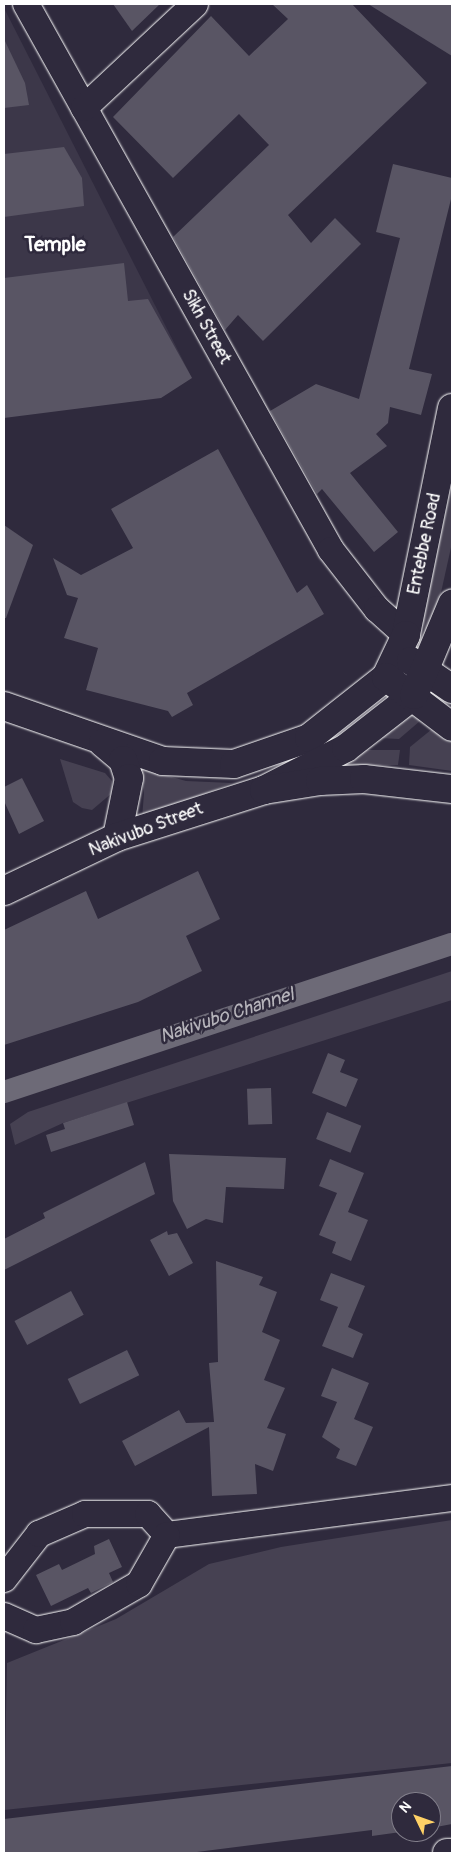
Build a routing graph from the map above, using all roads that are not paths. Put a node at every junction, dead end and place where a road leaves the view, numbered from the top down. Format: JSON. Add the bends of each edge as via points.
{"nodes":[{"id":1,"x":26,"y":4,"type":"edge"},
{"id":2,"x":195,"y":4,"type":"edge"},
{"id":3,"x":84,"y":108,"type":"junction"},
{"id":4,"x":452,"y":408,"type":"edge"},
{"id":5,"x":452,"y":604,"type":"edge"},
{"id":6,"x":403,"y":644,"type":"junction"},
{"id":7,"x":427,"y":672,"type":"junction"},
{"id":8,"x":386,"y":677,"type":"junction"},
{"id":9,"x":452,"y":689,"type":"edge"},
{"id":10,"x":414,"y":696,"type":"junction"},
{"id":11,"x":4,"y":706,"type":"edge"},
{"id":12,"x":452,"y":727,"type":"edge"},
{"id":13,"x":98,"y":739,"type":"junction"},
{"id":14,"x":452,"y":789,"type":"edge"},
{"id":15,"x":264,"y":790,"type":"junction"},
{"id":16,"x":117,"y":837,"type":"junction"},
{"id":17,"x":4,"y":891,"type":"edge"},
{"id":18,"x":452,"y":1498,"type":"edge"},
{"id":19,"x":167,"y":1535,"type":"junction"},
{"id":20,"x":4,"y":1579,"type":"edge"},
{"id":21,"x":4,"y":1616,"type":"edge"},
{"id":22,"x":446,"y":1853,"type":"edge"},
{"id":23,"x":452,"y":1853,"type":"edge"}],
"edges":[{"from":1,"to":3,"type":"street","name":"Sikh Street"},
{"from":2,"to":3,"type":"street"},
{"from":3,"to":6,"type":"street","name":"Sikh Street","via":[[330,550]]},
{"from":4,"to":6,"type":"main road","name":"Entebbe Road"},
{"from":5,"to":7,"type":"main road"},
{"from":6,"to":7,"type":"main road"},
{"from":6,"to":8,"type":"main road","name":"Entebbe Road"},
{"from":7,"to":9,"type":"main road"},
{"from":7,"to":10,"type":"main road"},
{"from":8,"to":10,"type":"main road"},
{"from":8,"to":13,"type":"main road","via":[[309,738],[260,758],[234,764],[163,762]]},
{"from":10,"to":12,"type":"main road"},
{"from":10,"to":15,"type":"main road","via":[[346,748]]},
{"from":11,"to":13,"type":"main road"},
{"from":13,"to":16,"type":"main road","via":[[123,760],[129,778]]},
{"from":14,"to":15,"type":"main road","via":[[364,780],[320,781]]},
{"from":15,"to":16,"type":"main road","name":"Nakivubo Street"},
{"from":16,"to":17,"type":"main road","name":"Nakivubo Street"},
{"from":18,"to":19,"type":"street"},
{"from":19,"to":20,"type":"street","via":[[148,1514],[85,1514],[39,1534]]},
{"from":19,"to":21,"type":"street","via":[[139,1584],[73,1622],[36,1630]]},
{"from":22,"to":23,"type":"main road"}]}
